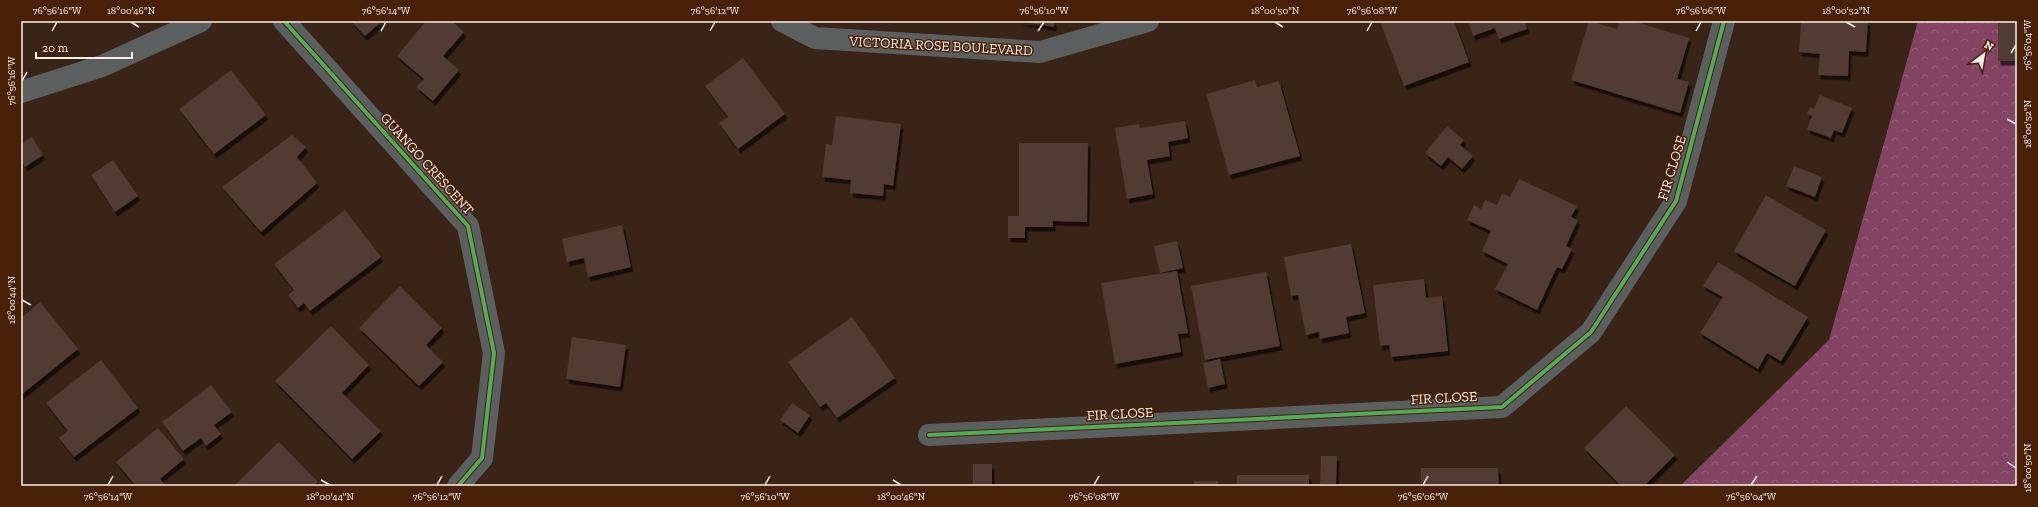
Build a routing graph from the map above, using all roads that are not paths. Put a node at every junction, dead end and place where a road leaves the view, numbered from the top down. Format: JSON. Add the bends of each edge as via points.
{"nodes":[{"id":1,"x":201,"y":21,"type":"edge"},
{"id":2,"x":284,"y":21,"type":"edge"},
{"id":3,"x":782,"y":21,"type":"edge"},
{"id":4,"x":1148,"y":21,"type":"edge"},
{"id":5,"x":1724,"y":21,"type":"edge"},
{"id":6,"x":21,"y":92,"type":"edge"},
{"id":7,"x":929,"y":435,"type":"dead end"},
{"id":8,"x":458,"y":486,"type":"edge"}],
"edges":[{"from":1,"to":6,"type":"street","via":[[102,66]]},
{"from":2,"to":8,"type":"street","name":"GUANGO CRESCENT","via":[[468,226],[494,353],[482,458]]},
{"from":3,"to":4,"type":"street","name":"VICTORIA ROSE BOULEVARD","via":[[815,38],[1040,52]]},
{"from":5,"to":7,"type":"street","name":"FIR CLOSE","via":[[1676,201],[1591,332],[1502,406]]}]}
